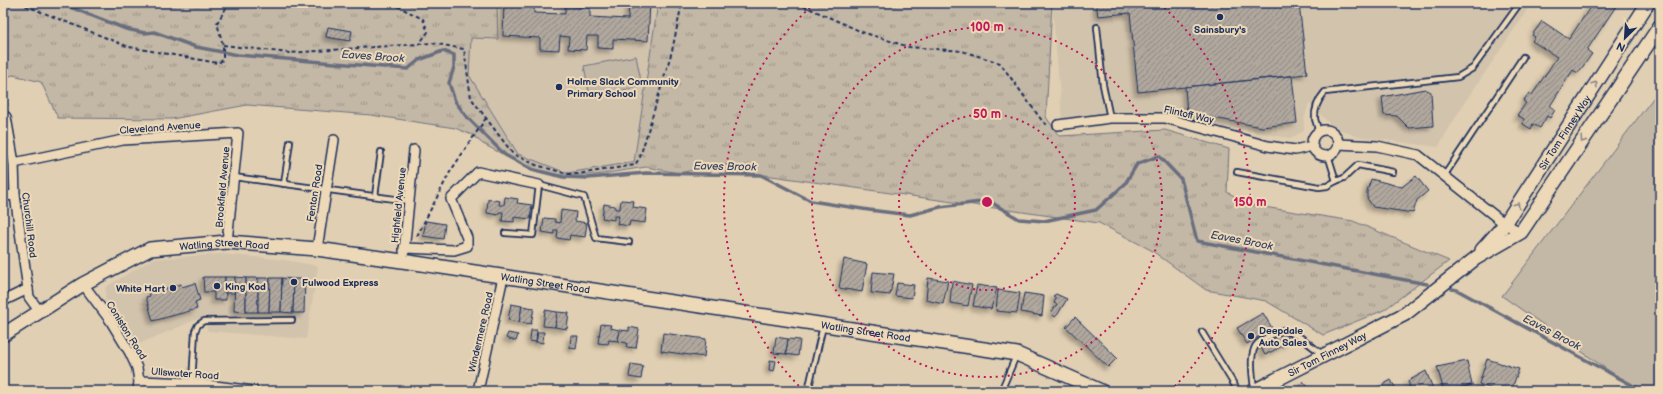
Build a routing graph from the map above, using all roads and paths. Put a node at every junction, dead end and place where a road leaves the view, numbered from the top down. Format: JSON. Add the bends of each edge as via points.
{"nodes":[{"id":1,"x":19,"y":3,"type":"edge"},
{"id":2,"x":229,"y":3,"type":"edge"},
{"id":3,"x":391,"y":3,"type":"edge"},
{"id":4,"x":682,"y":3,"type":"edge"},
{"id":5,"x":797,"y":3,"type":"edge"},
{"id":6,"x":1520,"y":3,"type":"edge"},
{"id":7,"x":1648,"y":3,"type":"edge"},
{"id":8,"x":1660,"y":26,"type":"edge"},
{"id":9,"x":1097,"y":27,"type":"dead end"},
{"id":10,"x":419,"y":44,"type":"junction"},
{"id":11,"x":223,"y":45,"type":"junction"},
{"id":12,"x":1523,"y":57,"type":"dead end"},
{"id":13,"x":3,"y":76,"type":"edge"},
{"id":14,"x":5,"y":116,"type":"edge"},
{"id":15,"x":486,"y":118,"type":"junction"},
{"id":16,"x":1110,"y":118,"type":"junction"},
{"id":17,"x":1058,"y":125,"type":"joint"},
{"id":18,"x":1318,"y":132,"type":"junction"},
{"id":19,"x":238,"y":133,"type":"joint"},
{"id":20,"x":334,"y":140,"type":"dead end"},
{"id":21,"x":290,"y":142,"type":"dead end"},
{"id":22,"x":1338,"y":144,"type":"junction"},
{"id":23,"x":1312,"y":146,"type":"junction"},
{"id":24,"x":414,"y":150,"type":"dead end"},
{"id":25,"x":381,"y":152,"type":"dead end"},
{"id":26,"x":1328,"y":155,"type":"junction"},
{"id":27,"x":14,"y":163,"type":"junction"},
{"id":28,"x":1237,"y":172,"type":"dead end"},
{"id":29,"x":1393,"y":172,"type":"dead end"},
{"id":30,"x":1444,"y":176,"type":"junction"},
{"id":31,"x":234,"y":177,"type":"junction"},
{"id":32,"x":1336,"y":181,"type":"junction"},
{"id":33,"x":284,"y":184,"type":"junction"},
{"id":34,"x":539,"y":185,"type":"junction"},
{"id":35,"x":326,"y":190,"type":"junction"},
{"id":36,"x":15,"y":195,"type":"junction"},
{"id":37,"x":3,"y":196,"type":"edge"},
{"id":38,"x":375,"y":196,"type":"junction"},
{"id":39,"x":409,"y":201,"type":"junction"},
{"id":40,"x":1505,"y":224,"type":"junction"},
{"id":41,"x":505,"y":232,"type":"dead end"},
{"id":42,"x":1521,"y":232,"type":"junction"},
{"id":43,"x":227,"y":242,"type":"junction"},
{"id":44,"x":629,"y":242,"type":"dead end"},
{"id":45,"x":404,"y":248,"type":"junction"},
{"id":46,"x":316,"y":249,"type":"junction"},
{"id":47,"x":1476,"y":258,"type":"junction"},
{"id":48,"x":402,"y":261,"type":"junction"},
{"id":49,"x":503,"y":278,"type":"junction"},
{"id":50,"x":83,"y":284,"type":"junction"},
{"id":51,"x":28,"y":289,"type":"junction"},
{"id":52,"x":3,"y":302,"type":"edge"},
{"id":53,"x":40,"y":312,"type":"junction"},
{"id":54,"x":292,"y":320,"type":"dead end"},
{"id":55,"x":823,"y":324,"type":"junction"},
{"id":56,"x":1202,"y":332,"type":"dead end"},
{"id":57,"x":3,"y":335,"type":"edge"},
{"id":58,"x":1017,"y":354,"type":"junction"},
{"id":59,"x":1323,"y":355,"type":"junction"},
{"id":60,"x":139,"y":381,"type":"junction"},
{"id":61,"x":192,"y":383,"type":"junction"},
{"id":62,"x":138,"y":391,"type":"edge"},
{"id":63,"x":254,"y":391,"type":"edge"},
{"id":64,"x":478,"y":391,"type":"edge"},
{"id":65,"x":808,"y":391,"type":"edge"},
{"id":66,"x":1002,"y":391,"type":"edge"},
{"id":67,"x":1101,"y":391,"type":"edge"},
{"id":68,"x":1238,"y":391,"type":"edge"},
{"id":69,"x":1254,"y":391,"type":"edge"}],
"edges":[{"from":1,"to":11,"type":"path","via":[[129,47],[218,63],[223,60]]},
{"from":2,"to":11,"type":"path","via":[[217,23]]},
{"from":3,"to":10,"type":"path","via":[[423,19],[428,32]]},
{"from":4,"to":15,"type":"path","via":[[672,51],[640,157],[635,165],[568,174],[536,165],[513,154]]},
{"from":5,"to":17,"type":"path","via":[[862,32],[909,47],[962,51],[1000,63],[1043,122],[1052,128]]},
{"from":6,"to":18,"type":"lane","via":[[1473,68],[1458,77],[1325,92],[1318,100],[1315,110]]},
{"from":40,"to":7,"type":"main road","name":"Sir Tom Finney Way","one_way":true},
{"from":8,"to":42,"type":"main road","name":"Sir Tom Finney Way","one_way":true},
{"from":9,"to":16,"type":"lane","via":[[1103,85]]},
{"from":10,"to":11,"type":"path","via":[[289,53]]},
{"from":10,"to":15,"type":"path","via":[[432,43],[464,49],[471,98]]},
{"from":12,"to":30,"type":"lane"},
{"from":13,"to":14,"type":"path","via":[[7,84]]},
{"from":14,"to":27,"type":"street","name":"Churchill Road"},
{"from":15,"to":45,"type":"path","via":[[450,172],[416,238]]},
{"from":16,"to":17,"type":"street","name":"Flintoff Way"},
{"from":16,"to":23,"type":"street","name":"Flintoff Way","via":[[1165,118],[1268,146],[1295,150]]},
{"from":18,"to":22,"type":"street","via":[[1333,132]]},
{"from":18,"to":23,"type":"street","via":[[1312,140]]},
{"from":19,"to":27,"type":"street","name":"Cleveland Avenue","via":[[123,140]]},
{"from":19,"to":31,"type":"street","name":"Brookfield Avenue"},
{"from":20,"to":35,"type":"street","name":"Fenton Road"},
{"from":21,"to":33,"type":"lane"},
{"from":22,"to":26,"type":"street","via":[[1336,150]]},
{"from":22,"to":30,"type":"street","via":[[1377,146],[1418,155]]},
{"from":23,"to":26,"type":"street","via":[[1319,154]]},
{"from":24,"to":39,"type":"street","name":"Highfield Avenue"},
{"from":25,"to":38,"type":"lane"},
{"from":26,"to":32,"type":"lane"},
{"from":27,"to":36,"type":"street","name":"Churchill Road"},
{"from":28,"to":32,"type":"lane","via":[[1320,187]]},
{"from":29,"to":32,"type":"lane","via":[[1358,166],[1344,178]]},
{"from":30,"to":40,"type":"street"},
{"from":31,"to":33,"type":"lane"},
{"from":31,"to":43,"type":"street","name":"Brookfield Avenue"},
{"from":33,"to":35,"type":"lane"},
{"from":34,"to":41,"type":"lane","via":[[533,235]]},
{"from":34,"to":44,"type":"lane","via":[[584,197],[596,238]]},
{"from":34,"to":45,"type":"street","via":[[478,172],[451,199],[467,238],[467,246],[454,250]]},
{"from":35,"to":38,"type":"lane"},
{"from":35,"to":46,"type":"street","name":"Fenton Road"},
{"from":36,"to":37,"type":"street"},
{"from":36,"to":51,"type":"street","name":"Churchill Road"},
{"from":38,"to":39,"type":"lane"},
{"from":39,"to":45,"type":"street","name":"Highfield Avenue"},
{"from":40,"to":42,"type":"street"},
{"from":40,"to":47,"type":"main road","name":"Sir Tom Finney Way"},
{"from":42,"to":47,"type":"main road","name":"Sir Tom Finney Way"},
{"from":43,"to":46,"type":"main road","name":"Watling Street Road"},
{"from":43,"to":50,"type":"main road","name":"Watling Street Road","via":[[150,249]]},
{"from":45,"to":48,"type":"street","name":"Highfield Avenue"},
{"from":46,"to":48,"type":"main road","name":"Watling Street Road"},
{"from":47,"to":59,"type":"main road","name":"Sir Tom Finney Way","via":[[1405,314]]},
{"from":48,"to":49,"type":"main road","name":"Watling Street Road"},
{"from":49,"to":55,"type":"main road","name":"Watling Street Road"},
{"from":49,"to":64,"type":"street","name":"Windermere Road"},
{"from":50,"to":53,"type":"main road","name":"Watling Street Road"},
{"from":50,"to":60,"type":"street","name":"Coniston Road","via":[[110,320],[130,353],[137,368]]},
{"from":51,"to":52,"type":"street"},
{"from":51,"to":53,"type":"street","name":"Churchill Road","via":[[29,297]]},
{"from":53,"to":57,"type":"main road","name":"Watling Street Road"},
{"from":54,"to":61,"type":"lane","via":[[204,321],[195,331]]},
{"from":55,"to":58,"type":"main road","name":"Watling Street Road"},
{"from":55,"to":65,"type":"lane"},
{"from":56,"to":68,"type":"lane"},
{"from":58,"to":66,"type":"lane"},
{"from":58,"to":67,"type":"main road","name":"Watling Street Road"},
{"from":59,"to":69,"type":"main road","name":"Sir Tom Finney Way"},
{"from":59,"to":69,"type":"lane","via":[[1300,336],[1283,330],[1257,343],[1252,362]]},
{"from":60,"to":61,"type":"street","name":"Ullswater Road"},
{"from":60,"to":62,"type":"street","name":"Coniston Road"},
{"from":61,"to":63,"type":"street","name":"Ullswater Road"}]}
